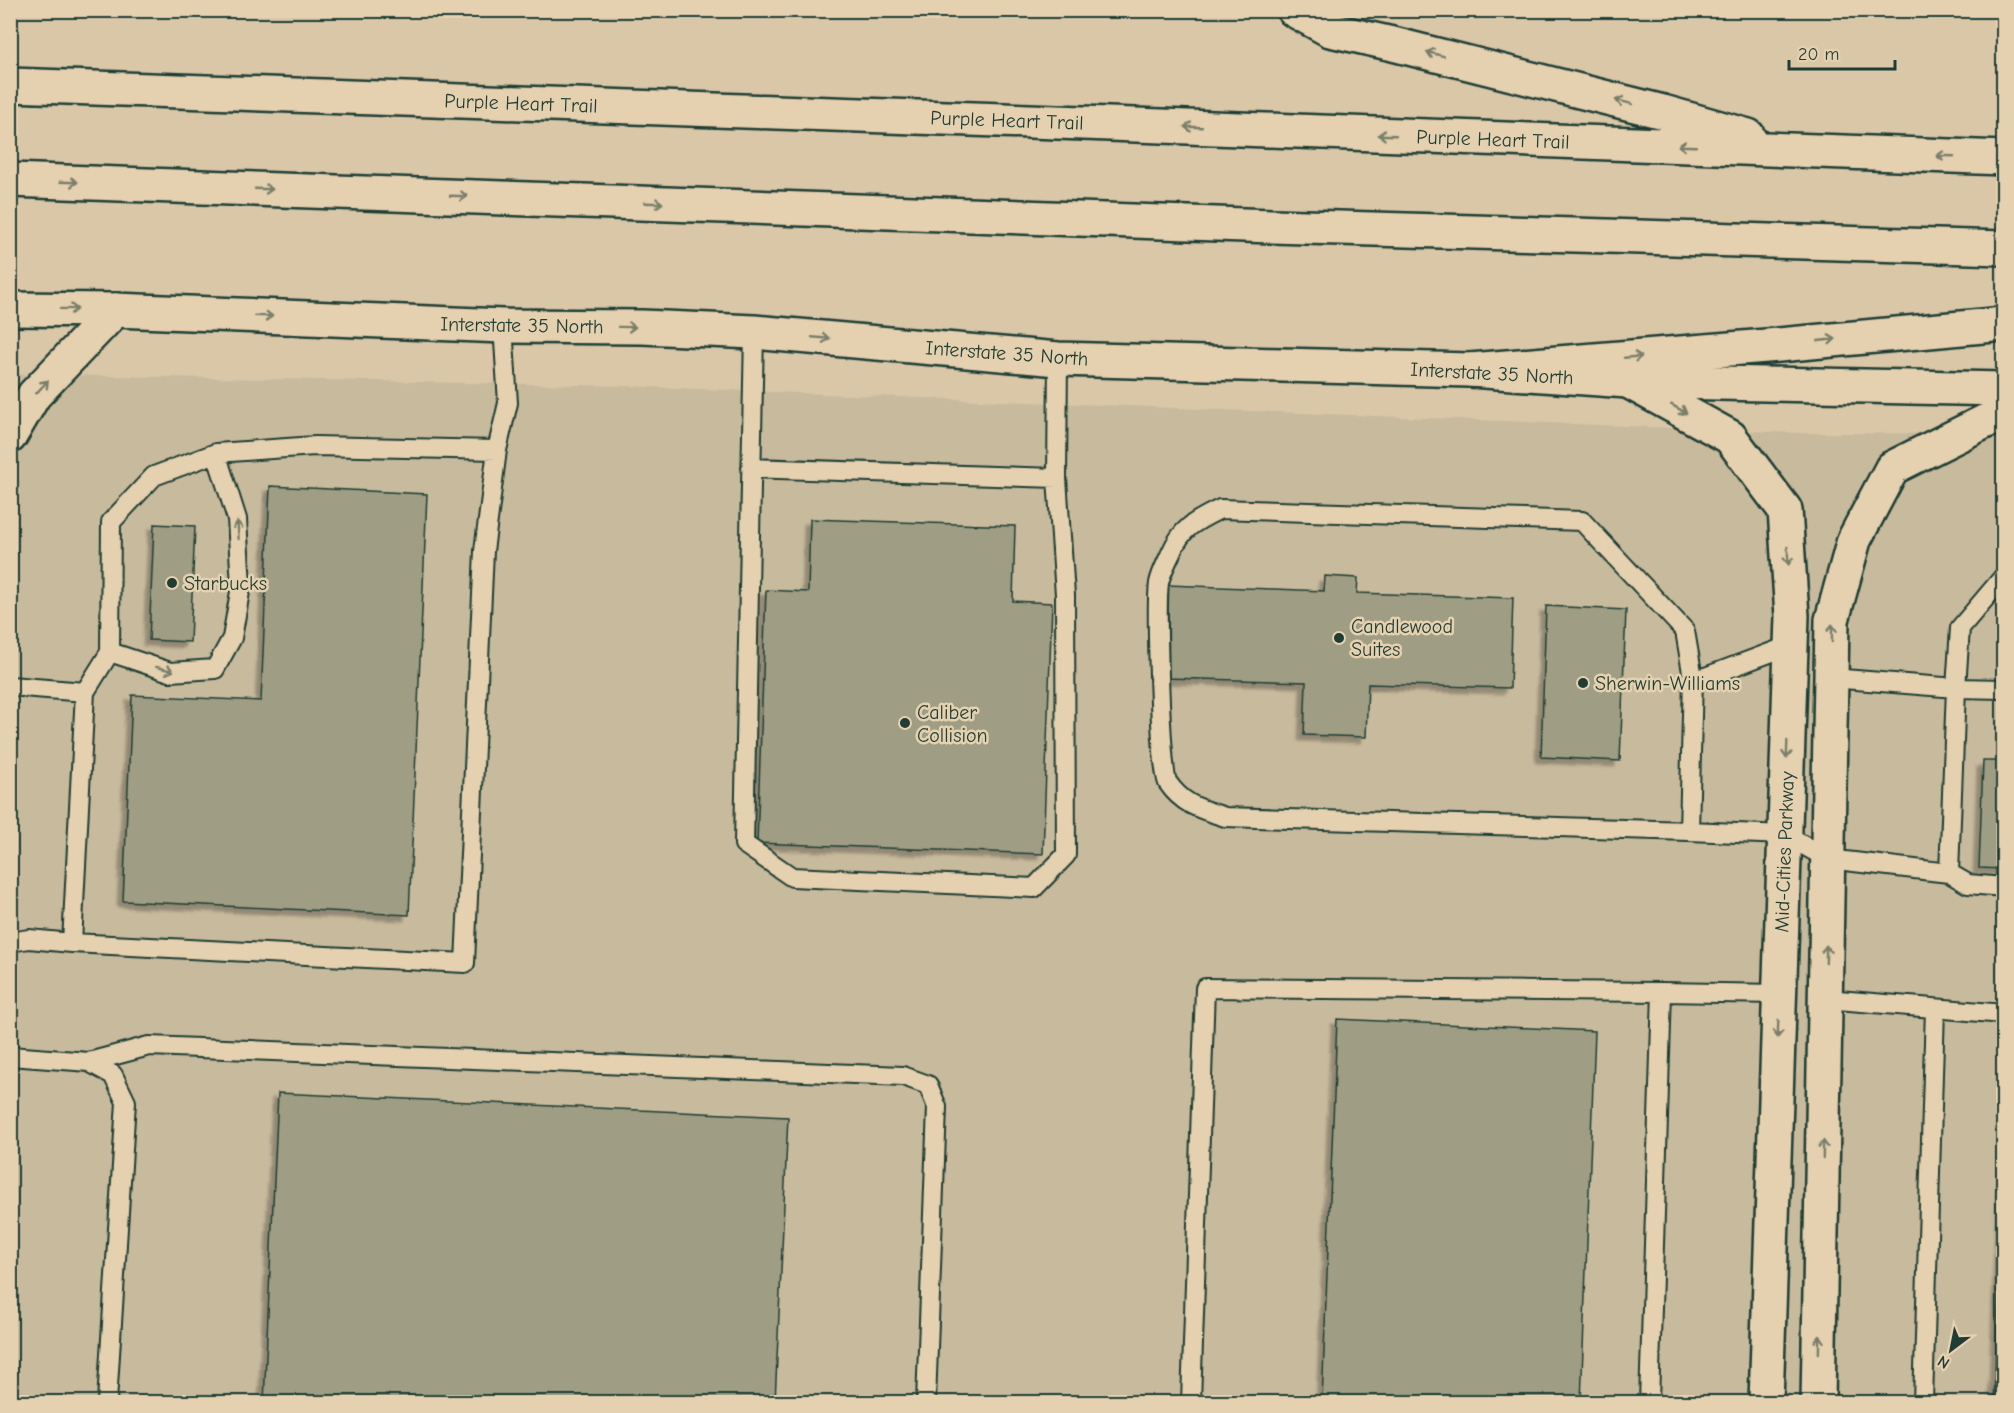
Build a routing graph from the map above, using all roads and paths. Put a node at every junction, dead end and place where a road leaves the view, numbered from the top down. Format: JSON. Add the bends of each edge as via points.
{"nodes":[{"id":1,"x":1294,"y":10,"type":"edge"},
{"id":2,"x":10,"y":85,"type":"edge"},
{"id":3,"x":1802,"y":151,"type":"junction"},
{"id":4,"x":2004,"y":158,"type":"edge"},
{"id":5,"x":10,"y":180,"type":"edge"},
{"id":6,"x":2004,"y":248,"type":"edge"},
{"id":7,"x":10,"y":309,"type":"edge"},
{"id":8,"x":115,"y":310,"type":"junction"},
{"id":9,"x":2004,"y":324,"type":"edge"},
{"id":10,"x":503,"y":326,"type":"junction"},
{"id":11,"x":754,"y":332,"type":"junction"},
{"id":12,"x":1058,"y":359,"type":"junction"},
{"id":13,"x":1470,"y":370,"type":"junction"},
{"id":14,"x":1628,"y":381,"type":"junction"},
{"id":15,"x":2004,"y":388,"type":"edge"},
{"id":16,"x":2004,"y":417,"type":"edge"},
{"id":17,"x":10,"y":436,"type":"edge"},
{"id":18,"x":497,"y":450,"type":"junction"},
{"id":19,"x":216,"y":453,"type":"junction"},
{"id":20,"x":752,"y":468,"type":"junction"},
{"id":21,"x":1057,"y":478,"type":"junction"},
{"id":22,"x":2004,"y":576,"type":"edge"},
{"id":23,"x":1791,"y":645,"type":"junction"},
{"id":24,"x":110,"y":651,"type":"junction"},
{"id":25,"x":1831,"y":678,"type":"junction"},
{"id":26,"x":1692,"y":682,"type":"junction"},
{"id":27,"x":10,"y":686,"type":"edge"},
{"id":28,"x":1956,"y":688,"type":"junction"},
{"id":29,"x":2004,"y":689,"type":"edge"},
{"id":30,"x":85,"y":692,"type":"junction"},
{"id":31,"x":1689,"y":831,"type":"junction"},
{"id":32,"x":1785,"y":835,"type":"junction"},
{"id":33,"x":1828,"y":859,"type":"junction"},
{"id":34,"x":1949,"y":873,"type":"junction"},
{"id":35,"x":2004,"y":886,"type":"edge"},
{"id":36,"x":10,"y":942,"type":"edge"},
{"id":37,"x":72,"y":943,"type":"junction"},
{"id":38,"x":1662,"y":992,"type":"junction"},
{"id":39,"x":1779,"y":994,"type":"junction"},
{"id":40,"x":1826,"y":999,"type":"junction"},
{"id":41,"x":1935,"y":1009,"type":"junction"},
{"id":42,"x":2004,"y":1014,"type":"edge"},
{"id":43,"x":10,"y":1056,"type":"edge"},
{"id":44,"x":88,"y":1062,"type":"junction"},
{"id":45,"x":107,"y":1402,"type":"edge"},
{"id":46,"x":926,"y":1402,"type":"edge"},
{"id":47,"x":1191,"y":1402,"type":"edge"},
{"id":48,"x":1649,"y":1402,"type":"edge"},
{"id":49,"x":1766,"y":1402,"type":"edge"},
{"id":50,"x":1818,"y":1402,"type":"edge"},
{"id":51,"x":1923,"y":1402,"type":"edge"}],
"edges":[{"from":3,"to":1,"type":"main road","one_way":true,"via":[[1663,112],[1330,30]]},
{"from":3,"to":2,"type":"main road","name":"Purple Heart Trail","one_way":true},
{"from":4,"to":3,"type":"main road","name":"Purple Heart Trail","one_way":true},
{"from":5,"to":6,"type":"main road","one_way":true},
{"from":7,"to":8,"type":"main road","name":"Interstate 35 North","one_way":true},
{"from":8,"to":10,"type":"main road","name":"Interstate 35 North","one_way":true},
{"from":17,"to":8,"type":"main road","one_way":true,"via":[[34,395]]},
{"from":13,"to":9,"type":"main road","one_way":true},
{"from":10,"to":11,"type":"main road","name":"Interstate 35 North","one_way":true},
{"from":10,"to":18,"type":"lane","via":[[508,403]]},
{"from":11,"to":12,"type":"main road","name":"Interstate 35 North","one_way":true},
{"from":11,"to":20,"type":"lane"},
{"from":12,"to":13,"type":"main road","name":"Interstate 35 North"},
{"from":12,"to":21,"type":"lane"},
{"from":13,"to":14,"type":"main road","name":"Interstate 35 North"},
{"from":14,"to":15,"type":"main road","name":"Interstate 35 North"},
{"from":14,"to":23,"type":"main road","name":"Mid-Cities Parkway","one_way":true,"via":[[1730,437],[1785,510]]},
{"from":25,"to":16,"type":"main road","one_way":true,"via":[[1832,620],[1854,540],[1892,468],[1986,421]]},
{"from":18,"to":19,"type":"lane","via":[[315,446]]},
{"from":18,"to":37,"type":"lane","via":[[484,551],[465,963]]},
{"from":19,"to":24,"type":"lane","via":[[154,476],[111,522]]},
{"from":24,"to":19,"type":"lane","one_way":true,"via":[[171,672],[215,669],[232,638],[241,586],[237,519]]},
{"from":20,"to":21,"type":"lane"},
{"from":20,"to":21,"type":"lane","via":[[744,844],[792,877],[1034,888],[1066,855],[1065,595]]},
{"from":22,"to":28,"type":"lane","via":[[1960,628]]},
{"from":23,"to":26,"type":"lane"},
{"from":23,"to":32,"type":"main road","name":"Mid-Cities Parkway","one_way":true},
{"from":24,"to":30,"type":"lane"},
{"from":25,"to":28,"type":"lane"},
{"from":25,"to":33,"type":"main road"},
{"from":26,"to":31,"type":"lane"},
{"from":26,"to":31,"type":"lane","via":[[1684,631],[1582,521],[1220,509],[1188,525],[1159,582],[1158,642],[1166,781],[1188,804],[1225,817]]},
{"from":27,"to":30,"type":"lane"},
{"from":28,"to":29,"type":"lane"},
{"from":28,"to":34,"type":"lane"},
{"from":30,"to":37,"type":"lane"},
{"from":31,"to":32,"type":"lane"},
{"from":32,"to":33,"type":"lane"},
{"from":32,"to":39,"type":"main road","name":"Mid-Cities Parkway"},
{"from":33,"to":34,"type":"lane"},
{"from":40,"to":33,"type":"main road","one_way":true},
{"from":34,"to":35,"type":"lane","via":[[1968,884]]},
{"from":36,"to":37,"type":"lane","via":[[29,939]]},
{"from":38,"to":39,"type":"lane"},
{"from":38,"to":47,"type":"lane","via":[[1205,988]]},
{"from":38,"to":48,"type":"lane"},
{"from":39,"to":49,"type":"main road","name":"Mid-Cities Parkway","one_way":true},
{"from":40,"to":41,"type":"lane"},
{"from":50,"to":40,"type":"main road","one_way":true},
{"from":41,"to":42,"type":"lane"},
{"from":41,"to":51,"type":"lane"},
{"from":43,"to":44,"type":"lane"},
{"from":44,"to":45,"type":"lane","via":[[112,1075],[126,1102]]},
{"from":44,"to":46,"type":"lane","via":[[149,1046],[903,1076],[928,1085],[937,1107]]}]}
